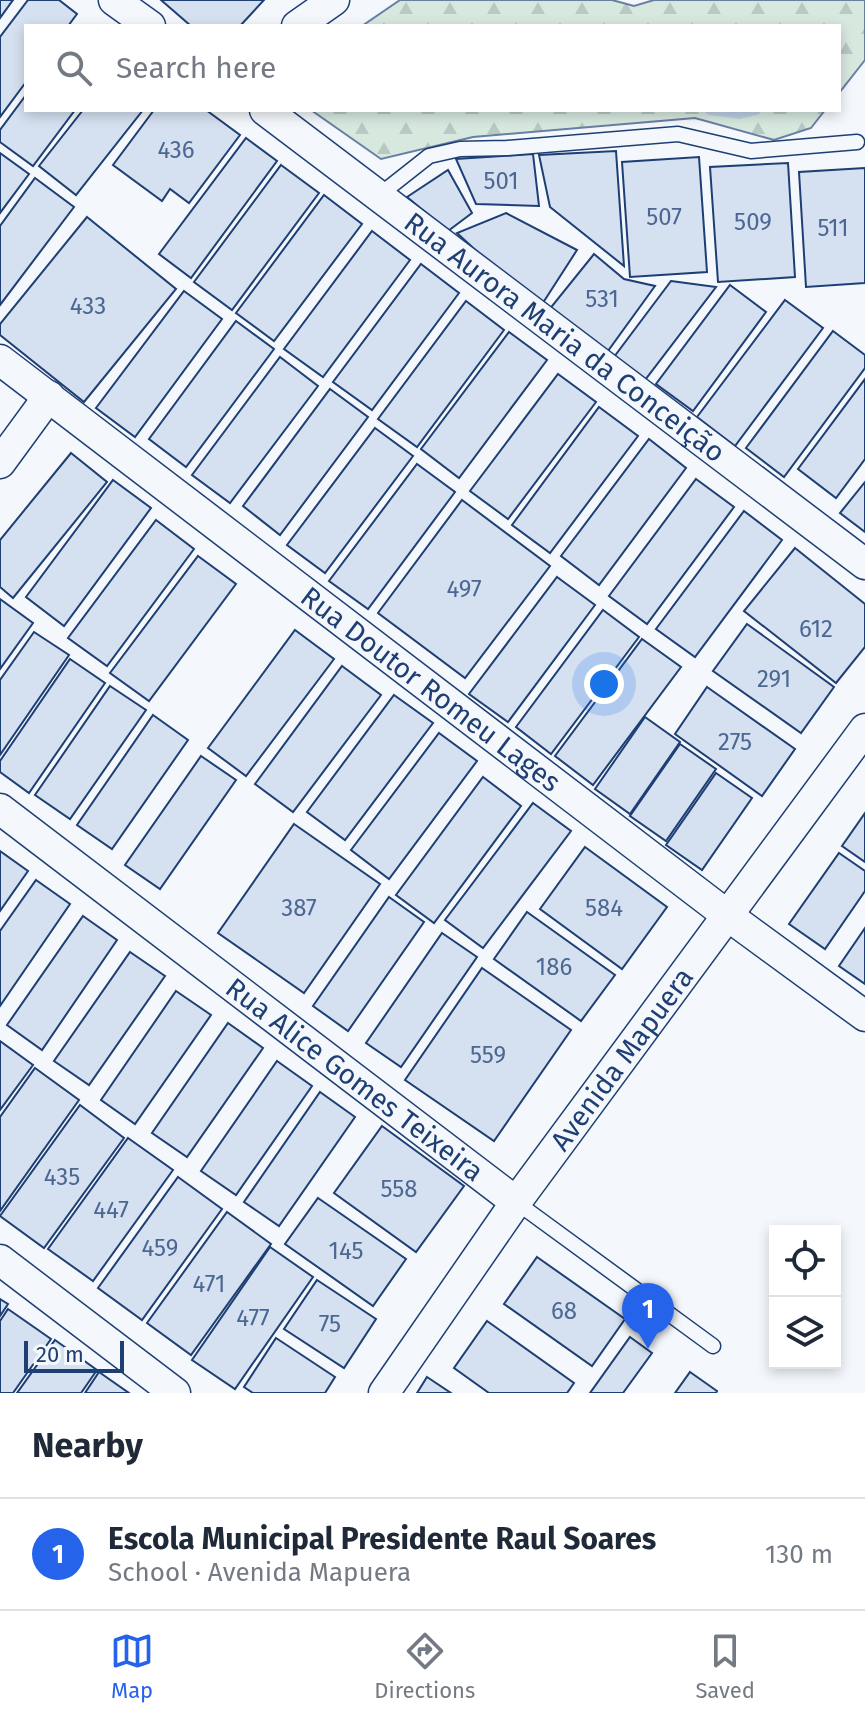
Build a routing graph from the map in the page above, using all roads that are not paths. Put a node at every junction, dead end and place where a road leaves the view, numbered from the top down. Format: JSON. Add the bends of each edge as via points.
{"nodes":[{"id":1,"x":114,"y":0,"type":"edge"},
{"id":2,"x":334,"y":0,"type":"edge"},
{"id":3,"x":147,"y":24,"type":"edge"},
{"id":4,"x":300,"y":24,"type":"edge"},
{"id":5,"x":268,"y":112,"type":"edge"},
{"id":6,"x":857,"y":142,"type":"dead end"},
{"id":7,"x":377,"y":197,"type":"junction"},
{"id":8,"x":0,"y":360,"type":"edge"},
{"id":9,"x":49,"y":396,"type":"junction"},
{"id":10,"x":0,"y":463,"type":"edge"},
{"id":11,"x":865,"y":564,"type":"edge"},
{"id":12,"x":865,"y":729,"type":"edge"},
{"id":13,"x":0,"y":809,"type":"edge"},
{"id":14,"x":727,"y":915,"type":"junction"},
{"id":15,"x":865,"y":1016,"type":"edge"},
{"id":16,"x":516,"y":1202,"type":"junction"},
{"id":17,"x":0,"y":1260,"type":"edge"},
{"id":18,"x":713,"y":1346,"type":"dead end"},
{"id":19,"x":175,"y":1393,"type":"edge"},
{"id":20,"x":384,"y":1393,"type":"edge"}],
"edges":[{"from":1,"to":3,"type":"street"},
{"from":2,"to":4,"type":"street"},
{"from":5,"to":7,"type":"street","name":"Rua Aurora Maria da Conceição"},
{"from":6,"to":7,"type":"lane","via":[[751,151],[678,134],[460,149],[429,156]]},
{"from":7,"to":11,"type":"street","name":"Rua Aurora Maria da Conceição"},
{"from":8,"to":9,"type":"street","name":"Rua Doutor Romeu Lages"},
{"from":9,"to":10,"type":"street"},
{"from":9,"to":14,"type":"street","name":"Rua Doutor Romeu Lages"},
{"from":12,"to":14,"type":"street","name":"Avenida Mapuera"},
{"from":13,"to":16,"type":"street","name":"Rua Alice Gomes Teixeira"},
{"from":14,"to":15,"type":"street","name":"Rua Doutor Romeu Lages"},
{"from":14,"to":16,"type":"street","name":"Avenida Mapuera"},
{"from":16,"to":18,"type":"lane","name":"Rua Alice Gomes Teixeira"},
{"from":16,"to":20,"type":"street","name":"Avenida Mapuera"},
{"from":17,"to":19,"type":"street"}]}
